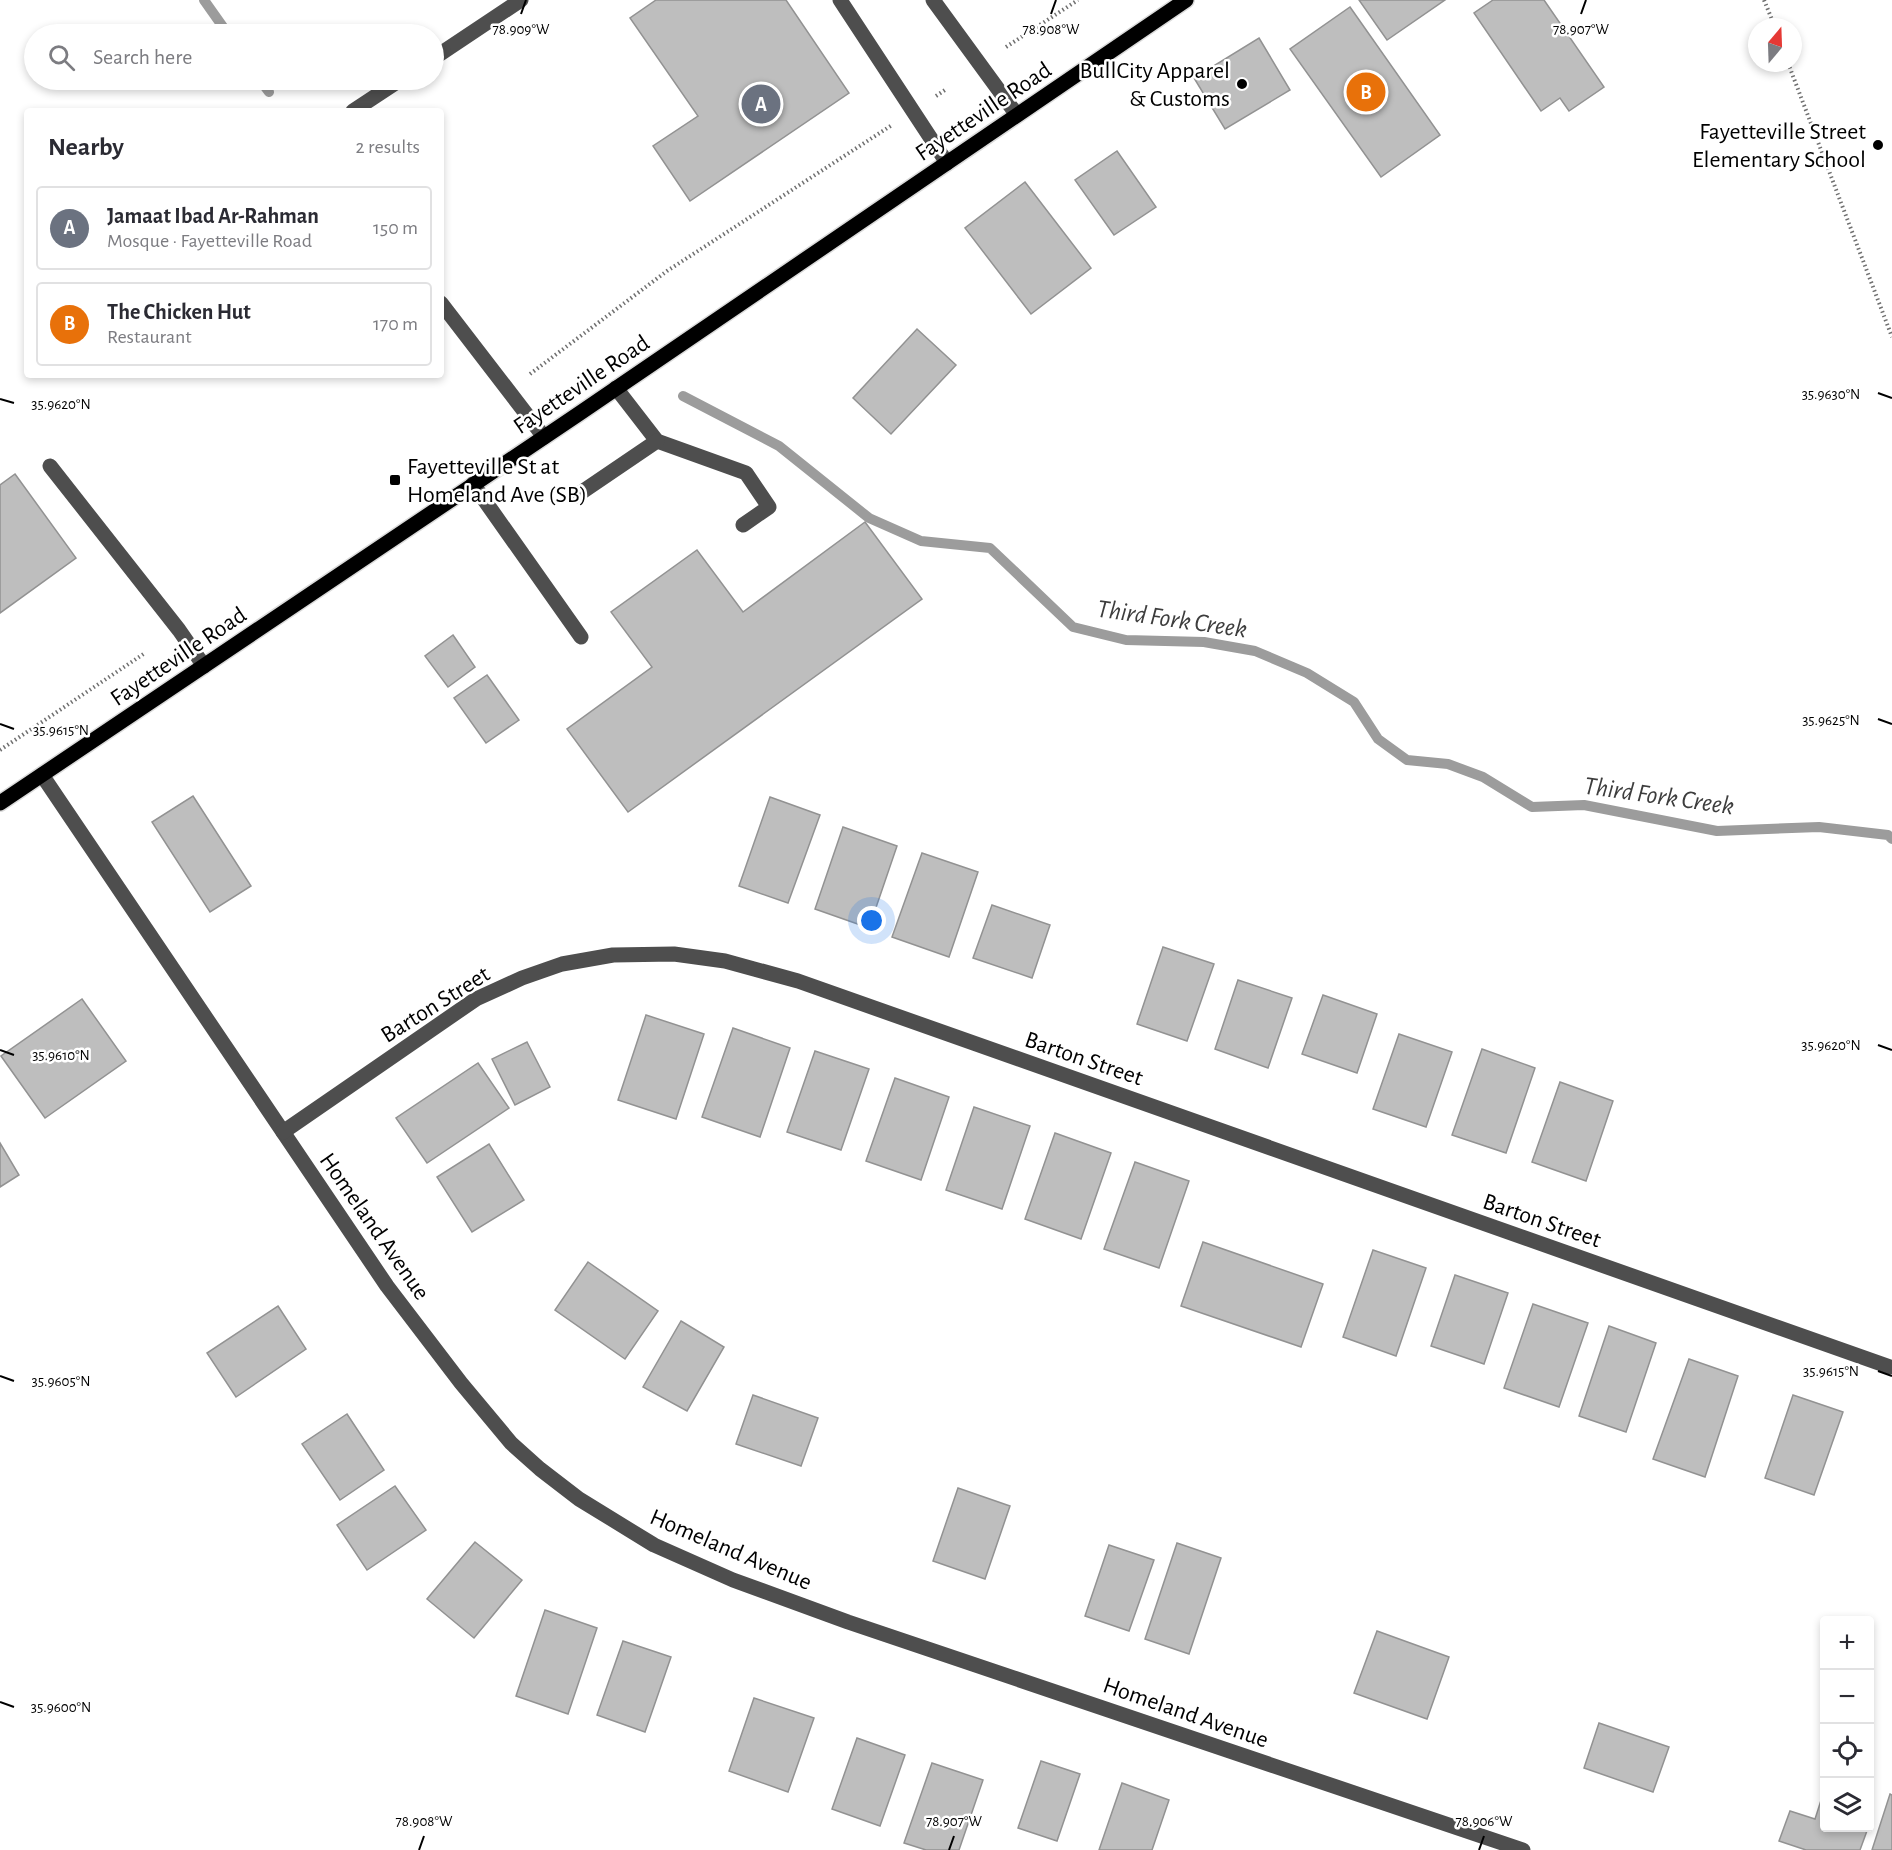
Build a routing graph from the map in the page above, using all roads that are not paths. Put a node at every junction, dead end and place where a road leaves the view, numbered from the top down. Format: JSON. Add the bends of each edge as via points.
{"nodes":[{"id":1,"x":521,"y":0,"type":"edge"},
{"id":2,"x":840,"y":0,"type":"edge"},
{"id":3,"x":933,"y":0,"type":"edge"},
{"id":4,"x":1186,"y":0,"type":"edge"},
{"id":5,"x":444,"y":51,"type":"edge"},
{"id":6,"x":385,"y":90,"type":"edge"},
{"id":7,"x":358,"y":108,"type":"edge"},
{"id":8,"x":1017,"y":115,"type":"junction"},
{"id":9,"x":947,"y":163,"type":"junction"},
{"id":10,"x":444,"y":307,"type":"edge"},
{"id":11,"x":616,"y":388,"type":"junction"},
{"id":12,"x":544,"y":437,"type":"junction"},
{"id":13,"x":657,"y":441,"type":"junction"},
{"id":14,"x":50,"y":466,"type":"dead end"},
{"id":15,"x":473,"y":484,"type":"junction"},
{"id":16,"x":576,"y":496,"type":"dead end"},
{"id":17,"x":743,"y":525,"type":"dead end"},
{"id":18,"x":581,"y":637,"type":"dead end"},
{"id":19,"x":204,"y":666,"type":"junction"},
{"id":20,"x":42,"y":775,"type":"junction"},
{"id":21,"x":0,"y":803,"type":"edge"},
{"id":22,"x":283,"y":1132,"type":"junction"},
{"id":23,"x":1890,"y":1367,"type":"dead end"},
{"id":24,"x":1523,"y":1850,"type":"edge"}],
"edges":[{"from":1,"to":5,"type":"street"},
{"from":2,"to":9,"type":"street"},
{"from":3,"to":8,"type":"street"},
{"from":4,"to":8,"type":"main road","name":"Fayetteville Road"},
{"from":6,"to":7,"type":"street"},
{"from":8,"to":9,"type":"main road","name":"Fayetteville Road"},
{"from":9,"to":11,"type":"main road","name":"Fayetteville Road"},
{"from":10,"to":12,"type":"street"},
{"from":11,"to":12,"type":"main road","name":"Fayetteville Road"},
{"from":11,"to":13,"type":"street"},
{"from":12,"to":15,"type":"main road","name":"Fayetteville Road"},
{"from":13,"to":16,"type":"street"},
{"from":13,"to":17,"type":"street","via":[[746,473],[769,507]]},
{"from":14,"to":19,"type":"street"},
{"from":15,"to":18,"type":"street"},
{"from":15,"to":19,"type":"main road","name":"Fayetteville Road"},
{"from":19,"to":20,"type":"main road","name":"Fayetteville Road"},
{"from":20,"to":21,"type":"main road","name":"Fayetteville Road"},
{"from":20,"to":22,"type":"street","name":"Homeland Avenue"},
{"from":22,"to":23,"type":"street","name":"Barton Street","via":[[476,999],[522,978],[562,964],[613,955],[674,954],[725,961],[798,981]]},
{"from":22,"to":24,"type":"street","name":"Homeland Avenue","via":[[387,1286],[511,1443],[579,1499],[654,1545],[733,1580],[848,1622]]}]}
